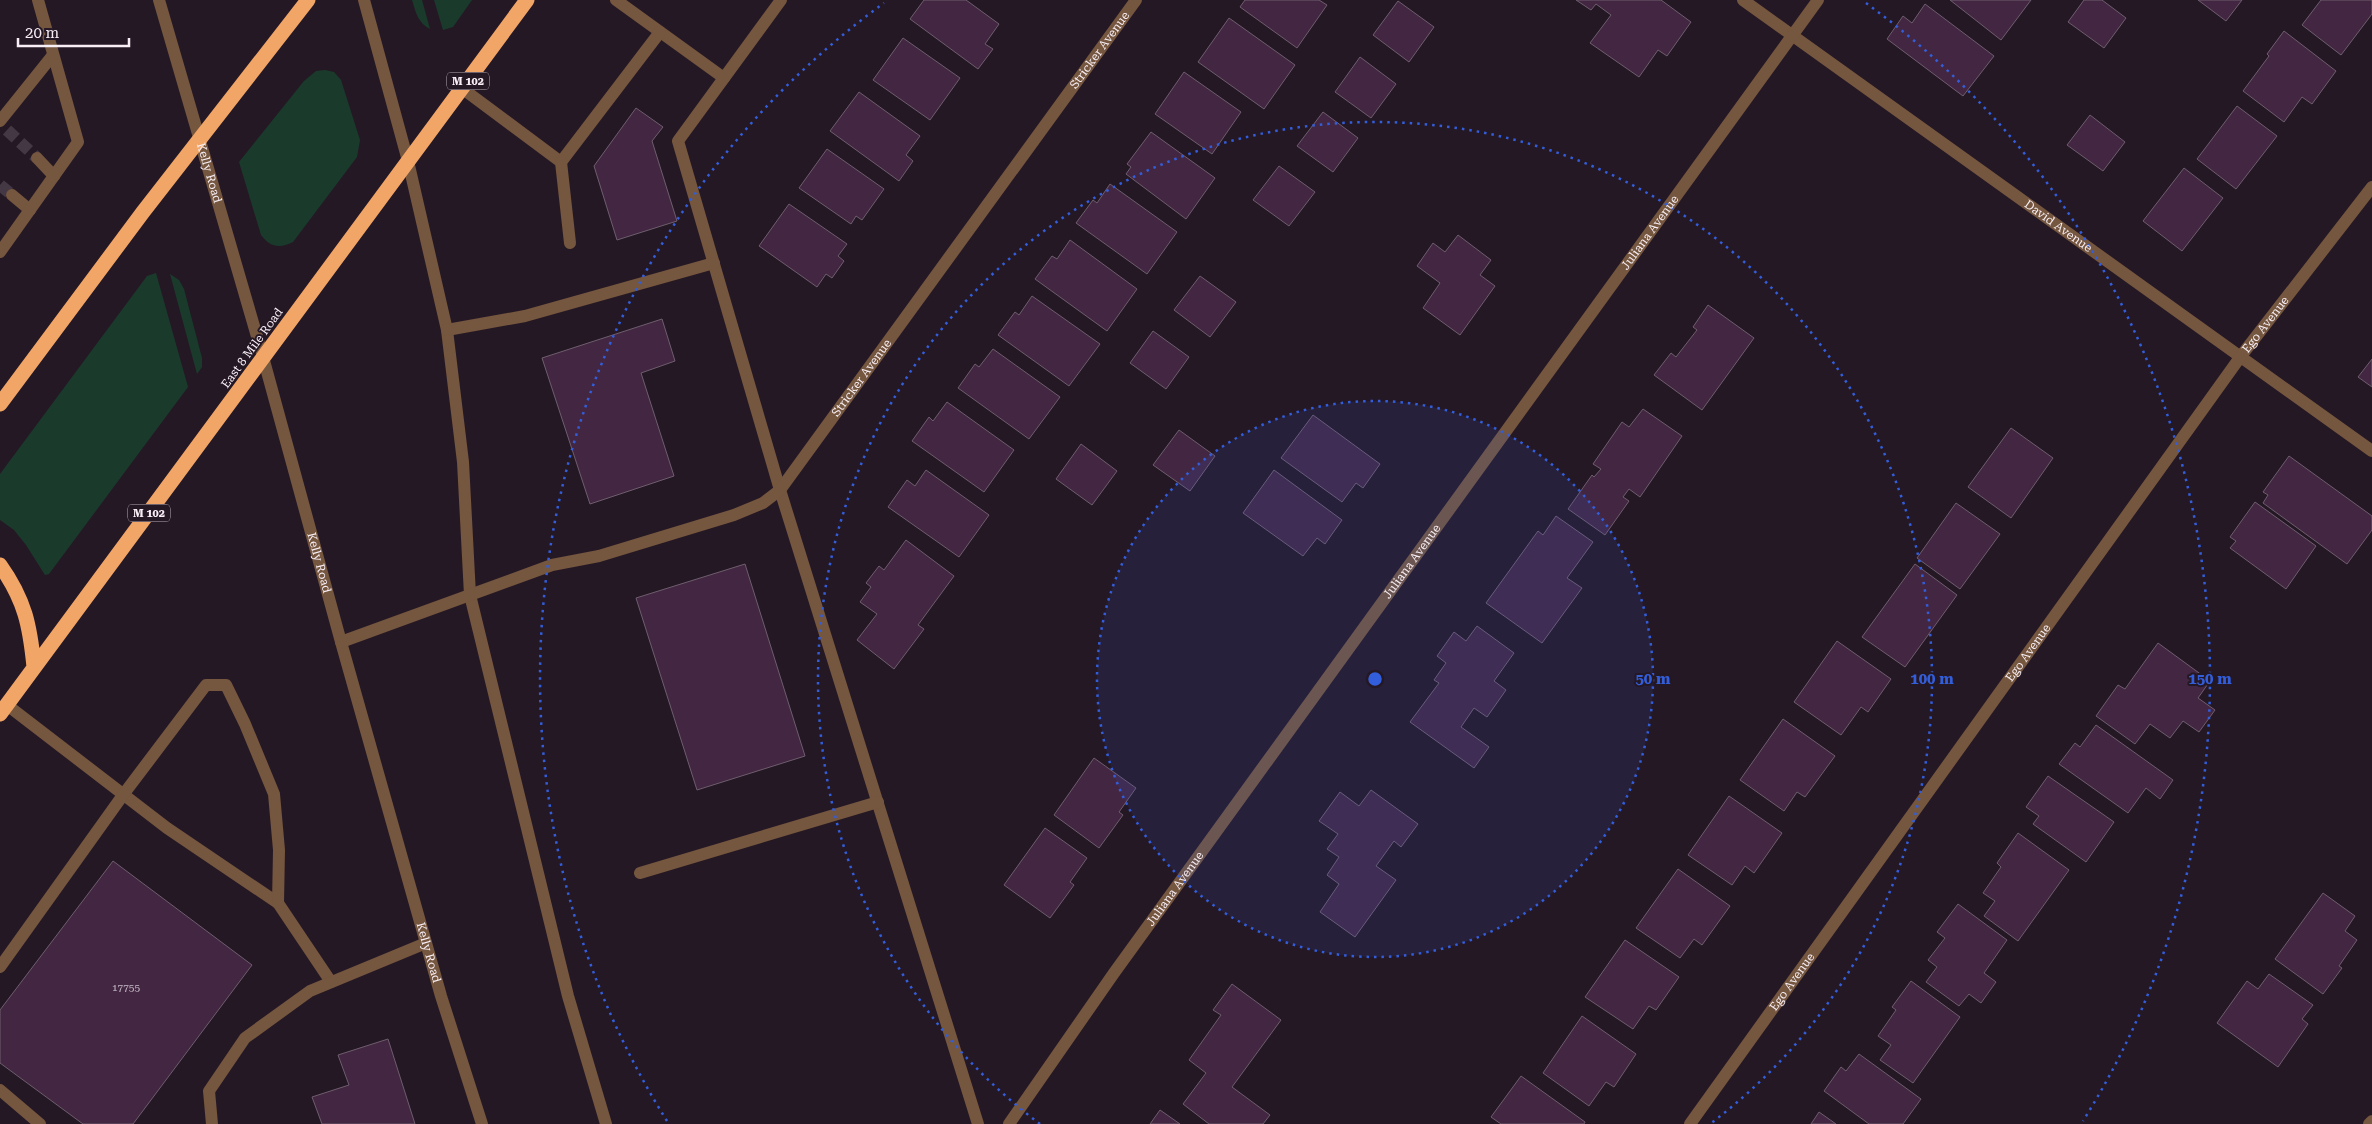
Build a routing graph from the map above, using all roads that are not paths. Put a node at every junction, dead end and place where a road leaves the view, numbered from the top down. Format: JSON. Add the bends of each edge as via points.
{"nodes":[{"id":1,"x":38,"y":0,"type":"edge"},
{"id":2,"x":160,"y":0,"type":"edge"},
{"id":3,"x":308,"y":0,"type":"edge"},
{"id":4,"x":364,"y":0,"type":"edge"},
{"id":5,"x":527,"y":0,"type":"edge"},
{"id":6,"x":616,"y":0,"type":"edge"},
{"id":7,"x":781,"y":0,"type":"edge"},
{"id":8,"x":1136,"y":0,"type":"edge"},
{"id":9,"x":1743,"y":0,"type":"edge"},
{"id":10,"x":1818,"y":0,"type":"edge"},
{"id":11,"x":660,"y":32,"type":"junction"},
{"id":12,"x":1792,"y":35,"type":"junction"},
{"id":13,"x":53,"y":54,"type":"junction"},
{"id":14,"x":724,"y":78,"type":"junction"},
{"id":15,"x":463,"y":89,"type":"junction"},
{"id":16,"x":2,"y":125,"type":"edge"},
{"id":17,"x":199,"y":141,"type":"junction"},
{"id":18,"x":36,"y":158,"type":"tunnel mouth"},
{"id":19,"x":408,"y":161,"type":"junction"},
{"id":20,"x":561,"y":162,"type":"junction"},
{"id":21,"x":54,"y":176,"type":"junction"},
{"id":22,"x":2372,"y":187,"type":"edge"},
{"id":23,"x":12,"y":195,"type":"tunnel mouth"},
{"id":24,"x":30,"y":210,"type":"junction"},
{"id":25,"x":570,"y":244,"type":"dead end"},
{"id":26,"x":1,"y":247,"type":"edge"},
{"id":27,"x":714,"y":263,"type":"junction"},
{"id":28,"x":447,"y":330,"type":"junction"},
{"id":29,"x":2242,"y":356,"type":"junction"},
{"id":30,"x":263,"y":357,"type":"junction"},
{"id":31,"x":2,"y":395,"type":"edge"},
{"id":32,"x":2372,"y":451,"type":"edge"},
{"id":33,"x":780,"y":490,"type":"junction"},
{"id":34,"x":0,"y":565,"type":"edge"},
{"id":35,"x":470,"y":596,"type":"junction"},
{"id":36,"x":341,"y":642,"type":"junction"},
{"id":37,"x":34,"y":668,"type":"junction"},
{"id":38,"x":3,"y":709,"type":"edge"},
{"id":39,"x":123,"y":795,"type":"junction"},
{"id":40,"x":878,"y":802,"type":"junction"},
{"id":41,"x":640,"y":873,"type":"dead end"},
{"id":42,"x":278,"y":903,"type":"junction"},
{"id":43,"x":426,"y":943,"type":"junction"},
{"id":44,"x":0,"y":967,"type":"edge"},
{"id":45,"x":331,"y":982,"type":"junction"},
{"id":46,"x":0,"y":1090,"type":"edge"},
{"id":47,"x":2372,"y":1120,"type":"edge"},
{"id":48,"x":40,"y":1124,"type":"edge"},
{"id":49,"x":212,"y":1124,"type":"edge"},
{"id":50,"x":482,"y":1124,"type":"edge"},
{"id":51,"x":606,"y":1124,"type":"edge"},
{"id":52,"x":978,"y":1124,"type":"edge"},
{"id":53,"x":1008,"y":1124,"type":"edge"},
{"id":54,"x":1690,"y":1124,"type":"edge"},
{"id":55,"x":2370,"y":1124,"type":"edge"}],
"edges":[{"from":1,"to":13,"type":"street"},
{"from":2,"to":17,"type":"street","name":"Kelly Road"},
{"from":3,"to":17,"type":"highway"},
{"from":4,"to":19,"type":"street"},
{"from":5,"to":15,"type":"highway","name":"East 8 Mile Road","number":"M 102"},
{"from":6,"to":11,"type":"street"},
{"from":7,"to":14,"type":"street"},
{"from":8,"to":33,"type":"street","name":"Stricker Avenue"},
{"from":9,"to":12,"type":"street","name":"David Avenue"},
{"from":10,"to":12,"type":"street","name":"Juliana Avenue"},
{"from":11,"to":14,"type":"street"},
{"from":11,"to":20,"type":"street"},
{"from":12,"to":29,"type":"street","name":"David Avenue"},
{"from":12,"to":53,"type":"street","name":"Juliana Avenue"},
{"from":13,"to":16,"type":"street"},
{"from":13,"to":21,"type":"street","via":[[78,142]]},
{"from":14,"to":27,"type":"street","via":[[678,141]]},
{"from":15,"to":19,"type":"highway","name":"East 8 Mile Road","number":"M 102"},
{"from":15,"to":20,"type":"street"},
{"from":17,"to":30,"type":"street","name":"Kelly Road"},
{"from":17,"to":31,"type":"highway"},
{"from":18,"to":21,"type":"street"},
{"from":19,"to":28,"type":"street"},
{"from":19,"to":30,"type":"highway","name":"East 8 Mile Road","number":"M 102"},
{"from":20,"to":25,"type":"street"},
{"from":21,"to":24,"type":"street"},
{"from":22,"to":29,"type":"street","name":"Ego Avenue"},
{"from":23,"to":24,"type":"street"},
{"from":24,"to":26,"type":"street"},
{"from":27,"to":28,"type":"street","via":[[525,316]]},
{"from":27,"to":33,"type":"street"},
{"from":28,"to":35,"type":"street","via":[[463,462]]},
{"from":29,"to":32,"type":"street","name":"David Avenue"},
{"from":29,"to":54,"type":"street","name":"Ego Avenue"},
{"from":30,"to":36,"type":"street","name":"Kelly Road"},
{"from":30,"to":37,"type":"highway","name":"East 8 Mile Road","number":"M 102"},
{"from":33,"to":35,"type":"street","name":"Stricker Avenue","via":[[763,503],[734,515],[599,556],[552,565]]},
{"from":33,"to":40,"type":"street"},
{"from":34,"to":37,"type":"highway","via":[[24,604]]},
{"from":35,"to":36,"type":"street","name":"Stricker Avenue"},
{"from":35,"to":51,"type":"street","via":[[568,996]]},
{"from":36,"to":43,"type":"street","name":"Kelly Road"},
{"from":37,"to":38,"type":"highway","name":"East 8 Mile Road","number":"M 102"},
{"from":38,"to":39,"type":"street"},
{"from":39,"to":42,"type":"street"},
{"from":39,"to":42,"type":"street","via":[[206,685],[226,684],[274,794]]},
{"from":39,"to":44,"type":"street"},
{"from":40,"to":41,"type":"street"},
{"from":40,"to":52,"type":"street"},
{"from":42,"to":45,"type":"street"},
{"from":43,"to":45,"type":"street"},
{"from":43,"to":50,"type":"street","name":"Kelly Road"},
{"from":45,"to":49,"type":"street","via":[[310,991],[245,1038],[209,1091]]},
{"from":46,"to":48,"type":"street"},
{"from":47,"to":55,"type":"street"}]}
